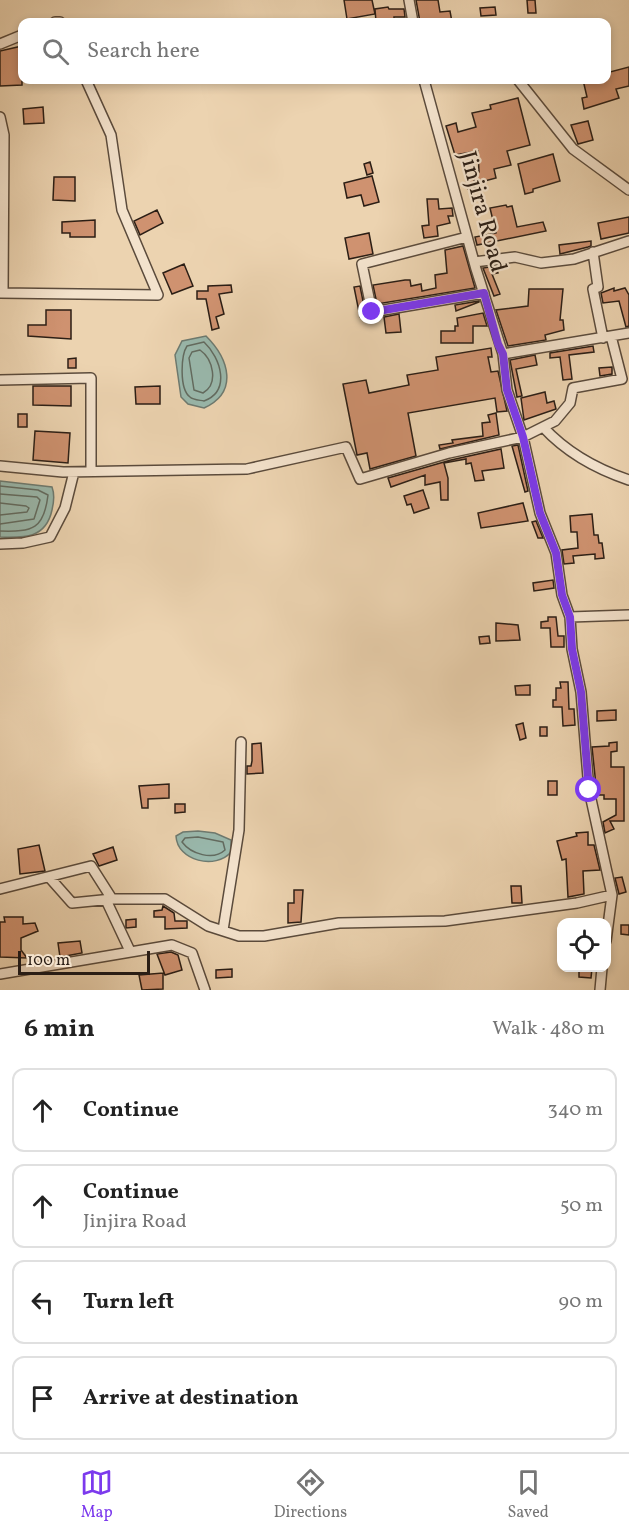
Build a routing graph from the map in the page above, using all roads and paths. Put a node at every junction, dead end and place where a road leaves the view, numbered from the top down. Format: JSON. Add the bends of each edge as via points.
{"nodes":[{"id":1,"x":410,"y":0,"type":"edge"},
{"id":2,"x":412,"y":18,"type":"edge"},
{"id":3,"x":18,"y":37,"type":"edge"},
{"id":4,"x":0,"y":44,"type":"edge"},
{"id":5,"x":88,"y":84,"type":"edge"},
{"id":6,"x":425,"y":84,"type":"edge"},
{"id":7,"x":521,"y":84,"type":"edge"},
{"id":8,"x":0,"y":117,"type":"edge"},
{"id":9,"x":2,"y":135,"type":"edge"},
{"id":10,"x":629,"y":190,"type":"edge"},
{"id":11,"x":2,"y":213,"type":"edge"},
{"id":12,"x":467,"y":237,"type":"junction"},
{"id":13,"x":629,"y":241,"type":"edge"},
{"id":14,"x":593,"y":252,"type":"junction"},
{"id":15,"x":474,"y":262,"type":"junction"},
{"id":16,"x":1,"y":293,"type":"edge"},
{"id":17,"x":484,"y":293,"type":"junction"},
{"id":18,"x":629,"y":333,"type":"edge"},
{"id":19,"x":607,"y":337,"type":"junction"},
{"id":20,"x":503,"y":354,"type":"junction"},
{"id":21,"x":0,"y":380,"type":"edge"},
{"id":22,"x":543,"y":427,"type":"junction"},
{"id":23,"x":523,"y":437,"type":"junction"},
{"id":24,"x":0,"y":466,"type":"edge"},
{"id":25,"x":91,"y":471,"type":"junction"},
{"id":26,"x":74,"y":472,"type":"junction"},
{"id":27,"x":629,"y":480,"type":"edge"},
{"id":28,"x":0,"y":544,"type":"edge"},
{"id":29,"x":629,"y":615,"type":"edge"},
{"id":30,"x":570,"y":617,"type":"junction"},
{"id":31,"x":241,"y":742,"type":"dead end"},
{"id":32,"x":49,"y":877,"type":"junction"},
{"id":33,"x":0,"y":889,"type":"edge"},
{"id":34,"x":612,"y":895,"type":"junction"},
{"id":35,"x":109,"y":899,"type":"junction"},
{"id":36,"x":609,"y":918,"type":"edge"},
{"id":37,"x":223,"y":930,"type":"junction"},
{"id":38,"x":130,"y":951,"type":"junction"},
{"id":39,"x":602,"y":972,"type":"edge"},
{"id":40,"x":0,"y":974,"type":"edge"},
{"id":41,"x":205,"y":990,"type":"edge"},
{"id":42,"x":600,"y":990,"type":"edge"}],
"edges":[{"from":1,"to":2,"type":"street"},
{"from":3,"to":4,"type":"street"},
{"from":5,"to":16,"type":"street","via":[[111,135],[122,210],[158,295]]},
{"from":6,"to":12,"type":"street","name":"Jinjira Road"},
{"from":7,"to":10,"type":"street","via":[[573,149]]},
{"from":8,"to":9,"type":"street"},
{"from":9,"to":11,"type":"street"},
{"from":11,"to":16,"type":"street"},
{"from":12,"to":15,"type":"street","name":"Jinjira Road"},
{"from":12,"to":17,"type":"street","via":[[362,264],[372,312]]},
{"from":13,"to":14,"type":"street"},
{"from":14,"to":15,"type":"street","via":[[541,263],[515,258]]},
{"from":14,"to":19,"type":"street","via":[[598,287],[593,289]]},
{"from":15,"to":17,"type":"street","name":"Jinjira Road"},
{"from":17,"to":20,"type":"street","name":"Jinjira Road"},
{"from":18,"to":19,"type":"street"},
{"from":19,"to":20,"type":"street"},
{"from":19,"to":22,"type":"street","via":[[622,379],[573,388],[570,403],[555,421]]},
{"from":20,"to":23,"type":"street","name":"Jinjira Road","via":[[507,390]]},
{"from":21,"to":25,"type":"street","via":[[91,378]]},
{"from":22,"to":23,"type":"street"},
{"from":22,"to":27,"type":"street","via":[[560,446],[584,461]]},
{"from":23,"to":25,"type":"street","via":[[360,479],[346,447],[247,469]]},
{"from":23,"to":30,"type":"street","name":"Jinjira Road"},
{"from":24,"to":26,"type":"street"},
{"from":25,"to":26,"type":"street"},
{"from":26,"to":28,"type":"street","via":[[65,508],[50,537]]},
{"from":29,"to":30,"type":"street"},
{"from":30,"to":34,"type":"street","name":"Jinjira Road","via":[[589,790]]},
{"from":31,"to":37,"type":"street","via":[[239,830]]},
{"from":32,"to":33,"type":"street"},
{"from":32,"to":35,"type":"street","via":[[72,903]]},
{"from":32,"to":35,"type":"street","via":[[91,866]]},
{"from":34,"to":36,"type":"street","name":"Jinjira Road"},
{"from":34,"to":37,"type":"street","via":[[433,922],[339,923],[264,936],[239,936]]},
{"from":35,"to":37,"type":"street","via":[[165,899],[208,926]]},
{"from":35,"to":38,"type":"street"},
{"from":38,"to":40,"type":"street"},
{"from":38,"to":41,"type":"street","via":[[181,947],[192,953]]},
{"from":39,"to":42,"type":"street"}]}
